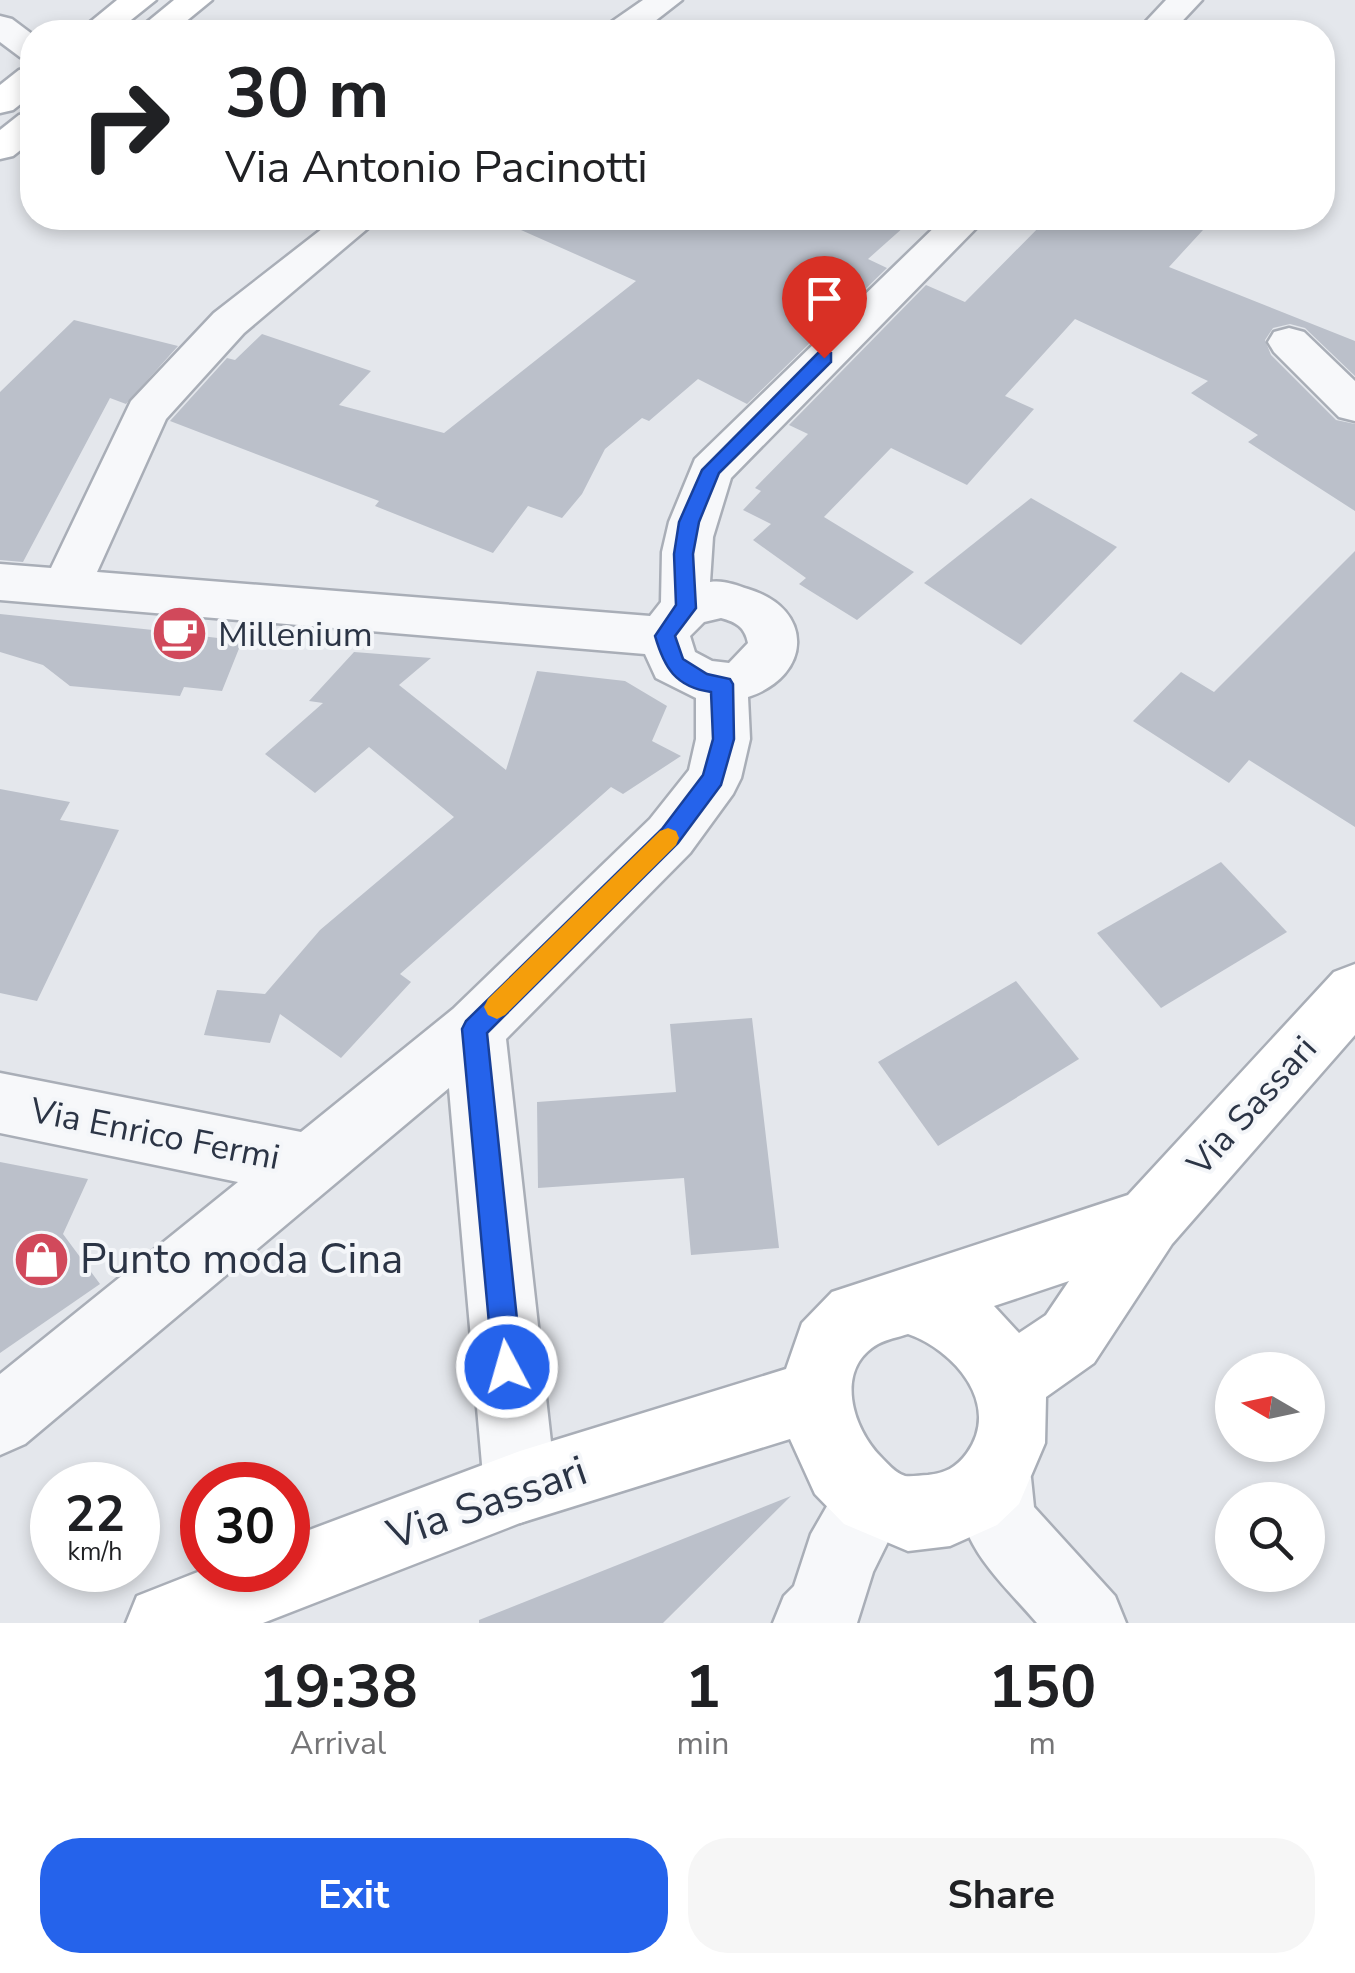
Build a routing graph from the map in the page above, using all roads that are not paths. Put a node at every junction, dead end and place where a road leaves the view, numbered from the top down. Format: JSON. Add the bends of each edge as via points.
{"nodes":[{"id":1,"x":139,"y":0,"type":"edge"},
{"id":2,"x":195,"y":0,"type":"edge"},
{"id":3,"x":665,"y":0,"type":"edge"},
{"id":4,"x":1185,"y":0,"type":"edge"},
{"id":5,"x":111,"y":20,"type":"edge"},
{"id":6,"x":168,"y":20,"type":"edge"},
{"id":7,"x":636,"y":20,"type":"edge"},
{"id":8,"x":1164,"y":20,"type":"edge"},
{"id":9,"x":20,"y":132,"type":"edge"},
{"id":10,"x":0,"y":148,"type":"edge"},
{"id":11,"x":345,"y":230,"type":"edge"},
{"id":12,"x":954,"y":230,"type":"edge"},
{"id":13,"x":1289,"y":342,"type":"dead end"},
{"id":14,"x":1355,"y":406,"type":"edge"},
{"id":15,"x":0,"y":582,"type":"edge"},
{"id":16,"x":65,"y":589,"type":"junction"},
{"id":17,"x":676,"y":622,"type":"junction"},
{"id":18,"x":722,"y":684,"type":"junction"},
{"id":19,"x":1355,"y":991,"type":"edge"},
{"id":20,"x":474,"y":1029,"type":"junction"},
{"id":21,"x":0,"y":1103,"type":"edge"},
{"id":22,"x":310,"y":1165,"type":"junction"},
{"id":23,"x":1148,"y":1221,"type":"junction"},
{"id":24,"x":908,"y":1300,"type":"junction"},
{"id":25,"x":1008,"y":1382,"type":"junction"},
{"id":26,"x":816,"y":1395,"type":"junction"},
{"id":27,"x":0,"y":1419,"type":"edge"},
{"id":28,"x":995,"y":1478,"type":"junction"},
{"id":29,"x":520,"y":1487,"type":"junction"},
{"id":30,"x":872,"y":1499,"type":"junction"},
{"id":31,"x":164,"y":1623,"type":"edge"},
{"id":32,"x":811,"y":1623,"type":"edge"},
{"id":33,"x":1088,"y":1623,"type":"edge"}],
"edges":[{"from":1,"to":5,"type":"street"},
{"from":2,"to":6,"type":"street"},
{"from":3,"to":7,"type":"street"},
{"from":4,"to":8,"type":"street"},
{"from":9,"to":10,"type":"street"},
{"from":11,"to":16,"type":"street","via":[[229,323],[147,412]]},
{"from":12,"to":17,"type":"street","via":[[711,470],[686,538]]},
{"from":13,"to":14,"type":"street"},
{"from":15,"to":16,"type":"street"},
{"from":16,"to":17,"type":"street"},
{"from":17,"to":18,"type":"street","via":[[674,664],[703,682]]},
{"from":17,"to":18,"type":"street","via":[[720,599],[768,620],[776,648],[758,674]]},
{"from":18,"to":20,"type":"street","via":[[724,739],[714,778],[670,836]]},
{"from":19,"to":23,"type":"street","name":"Via Sassari"},
{"from":20,"to":22,"type":"street"},
{"from":20,"to":29,"type":"street"},
{"from":21,"to":22,"type":"street","name":"Via Enrico Fermi"},
{"from":22,"to":27,"type":"street"},
{"from":23,"to":24,"type":"street","name":"Via Sassari"},
{"from":23,"to":25,"type":"street","name":"Via Sassari","via":[[1070,1339]]},
{"from":24,"to":25,"type":"street","via":[[969,1324]]},
{"from":24,"to":26,"type":"street","name":"Via Sassari","via":[[880,1304],[844,1327],[820,1364]]},
{"from":25,"to":28,"type":"street","via":[[1009,1449]]},
{"from":26,"to":29,"type":"street","name":"Via Sassari"},
{"from":26,"to":30,"type":"street","name":"Via Sassari","via":[[828,1451],[844,1476]]},
{"from":28,"to":30,"type":"street","name":"Via Sassari","via":[[970,1501],[940,1513],[905,1512]]},
{"from":28,"to":33,"type":"street","via":[[999,1524]]},
{"from":29,"to":31,"type":"street","name":"Via Sassari"},
{"from":30,"to":32,"type":"street","via":[[838,1561],[826,1607]]}]}
